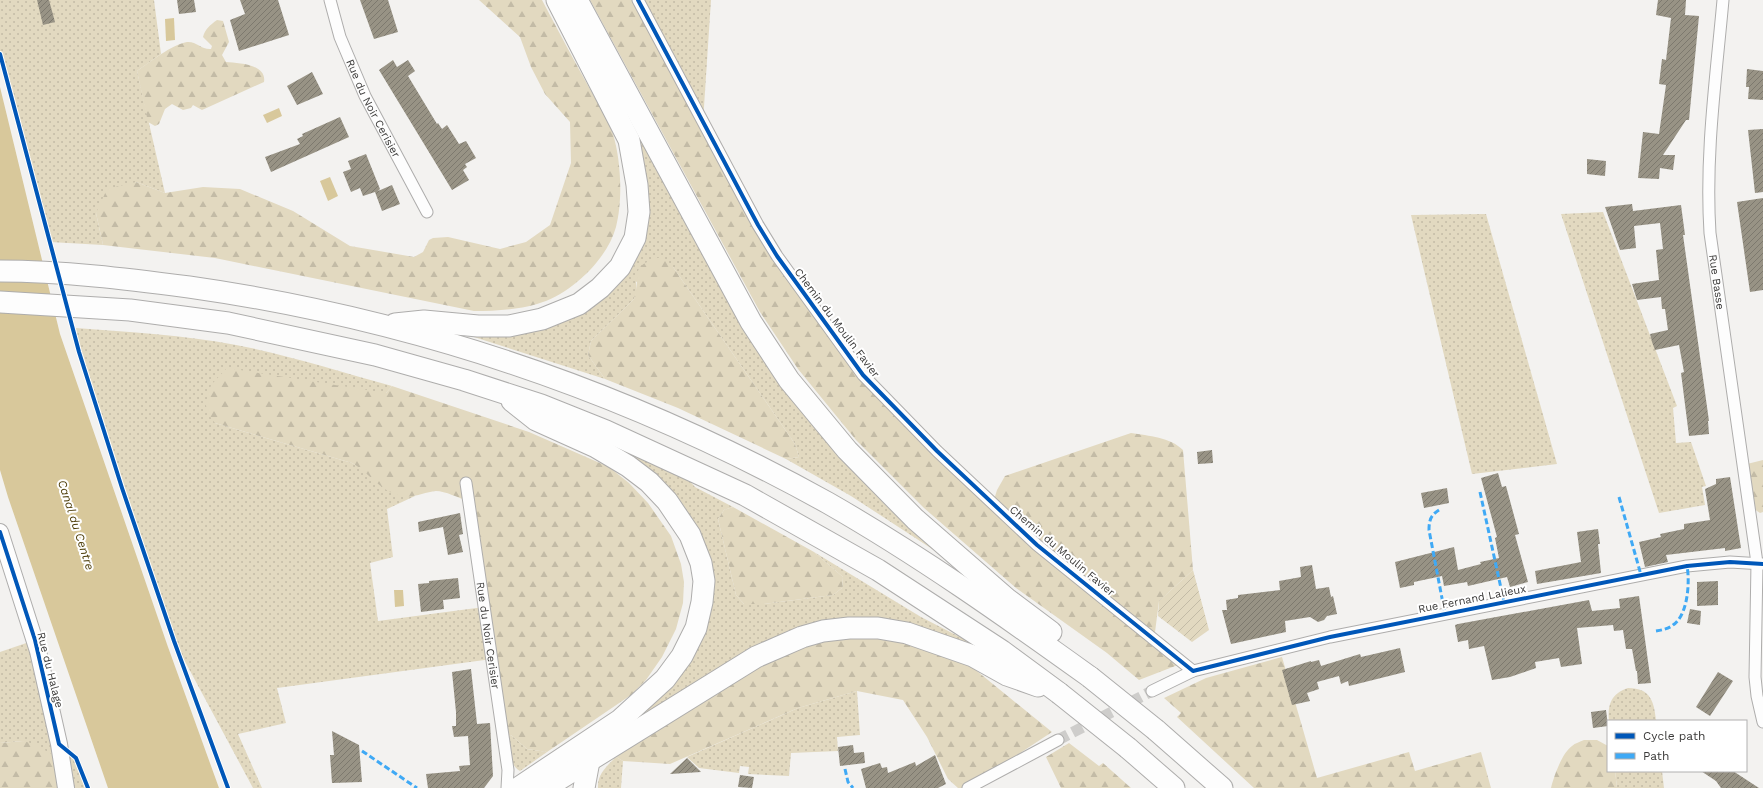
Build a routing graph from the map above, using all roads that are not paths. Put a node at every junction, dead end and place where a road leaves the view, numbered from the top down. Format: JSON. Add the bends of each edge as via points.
{"nodes":[{"id":1,"x":330,"y":0,"type":"edge"},
{"id":2,"x":557,"y":0,"type":"edge"},
{"id":3,"x":577,"y":0,"type":"edge"},
{"id":4,"x":638,"y":0,"type":"edge"},
{"id":5,"x":1723,"y":0,"type":"edge"},
{"id":6,"x":427,"y":212,"type":"dead end"},
{"id":7,"x":0,"y":271,"type":"edge"},
{"id":8,"x":0,"y":302,"type":"edge"},
{"id":9,"x":382,"y":325,"type":"junction"},
{"id":10,"x":499,"y":391,"type":"junction"},
{"id":11,"x":466,"y":483,"type":"dead end"},
{"id":12,"x":0,"y":532,"type":"edge"},
{"id":13,"x":1760,"y":563,"type":"edge"},
{"id":14,"x":1193,"y":671,"type":"junction"},
{"id":15,"x":1090,"y":677,"type":"junction"},
{"id":16,"x":1152,"y":691,"type":"tunnel mouth"},
{"id":17,"x":1059,"y":693,"type":"junction"},
{"id":18,"x":1763,"y":722,"type":"edge"},
{"id":19,"x":1058,"y":740,"type":"tunnel mouth"},
{"id":20,"x":589,"y":761,"type":"junction"},
{"id":21,"x":66,"y":788,"type":"edge"},
{"id":22,"x":507,"y":788,"type":"edge"},
{"id":23,"x":518,"y":788,"type":"edge"},
{"id":24,"x":545,"y":788,"type":"edge"},
{"id":25,"x":584,"y":788,"type":"edge"},
{"id":26,"x":968,"y":788,"type":"edge"},
{"id":27,"x":1174,"y":788,"type":"edge"},
{"id":28,"x":1222,"y":788,"type":"edge"}],
"edges":[{"from":1,"to":6,"type":"street","name":"Rue du Noir Cerisier","via":[[340,37],[365,96]]},
{"from":2,"to":9,"type":"highway","via":[[629,140],[637,185],[638,212],[635,238],[620,267],[600,288],[579,304],[542,319],[501,326],[424,321]]},
{"from":3,"to":15,"type":"highway","via":[[751,322],[789,380],[847,450],[915,519],[1007,599],[1069,646]]},
{"from":4,"to":14,"type":"street","name":"Chemin du Moulin Favier","via":[[758,225],[777,256],[863,375],[936,451],[1037,545]]},
{"from":5,"to":13,"type":"street","name":"Rue Basse","via":[[1709,152],[1710,233]]},
{"from":7,"to":9,"type":"highway","via":[[125,278],[239,294]]},
{"from":8,"to":10,"type":"highway","via":[[130,310],[228,323],[375,355]]},
{"from":9,"to":15,"type":"highway","via":[[474,350],[605,396],[762,468],[891,541]]},
{"from":10,"to":17,"type":"highway","via":[[606,431],[745,494],[878,570],[1002,651]]},
{"from":10,"to":23,"type":"highway","via":[[536,420],[596,447],[649,482],[667,501],[690,535],[701,563],[704,581],[696,628],[682,656],[665,679],[620,720]]},
{"from":11,"to":22,"type":"street","name":"Rue du Noir Cerisier","via":[[508,770]]},
{"from":12,"to":21,"type":"street","name":"Rue du Halage","via":[[38,651]]},
{"from":13,"to":14,"type":"street","name":"Rue Fernand Lalieux","via":[[1730,562],[1687,566],[1337,635]]},
{"from":13,"to":18,"type":"street","name":"Rue Basse","via":[[1755,677]]},
{"from":14,"to":16,"type":"street","name":"Rue Fernand Lalieux"},
{"from":15,"to":28,"type":"highway","bridge":true},
{"from":17,"to":20,"type":"highway","via":[[1007,675],[974,656],[907,634],[878,628],[823,631],[802,637],[756,657]]},
{"from":17,"to":27,"type":"highway","bridge":true},
{"from":19,"to":26,"type":"street"},
{"from":20,"to":24,"type":"highway"},
{"from":20,"to":25,"type":"highway"}]}
